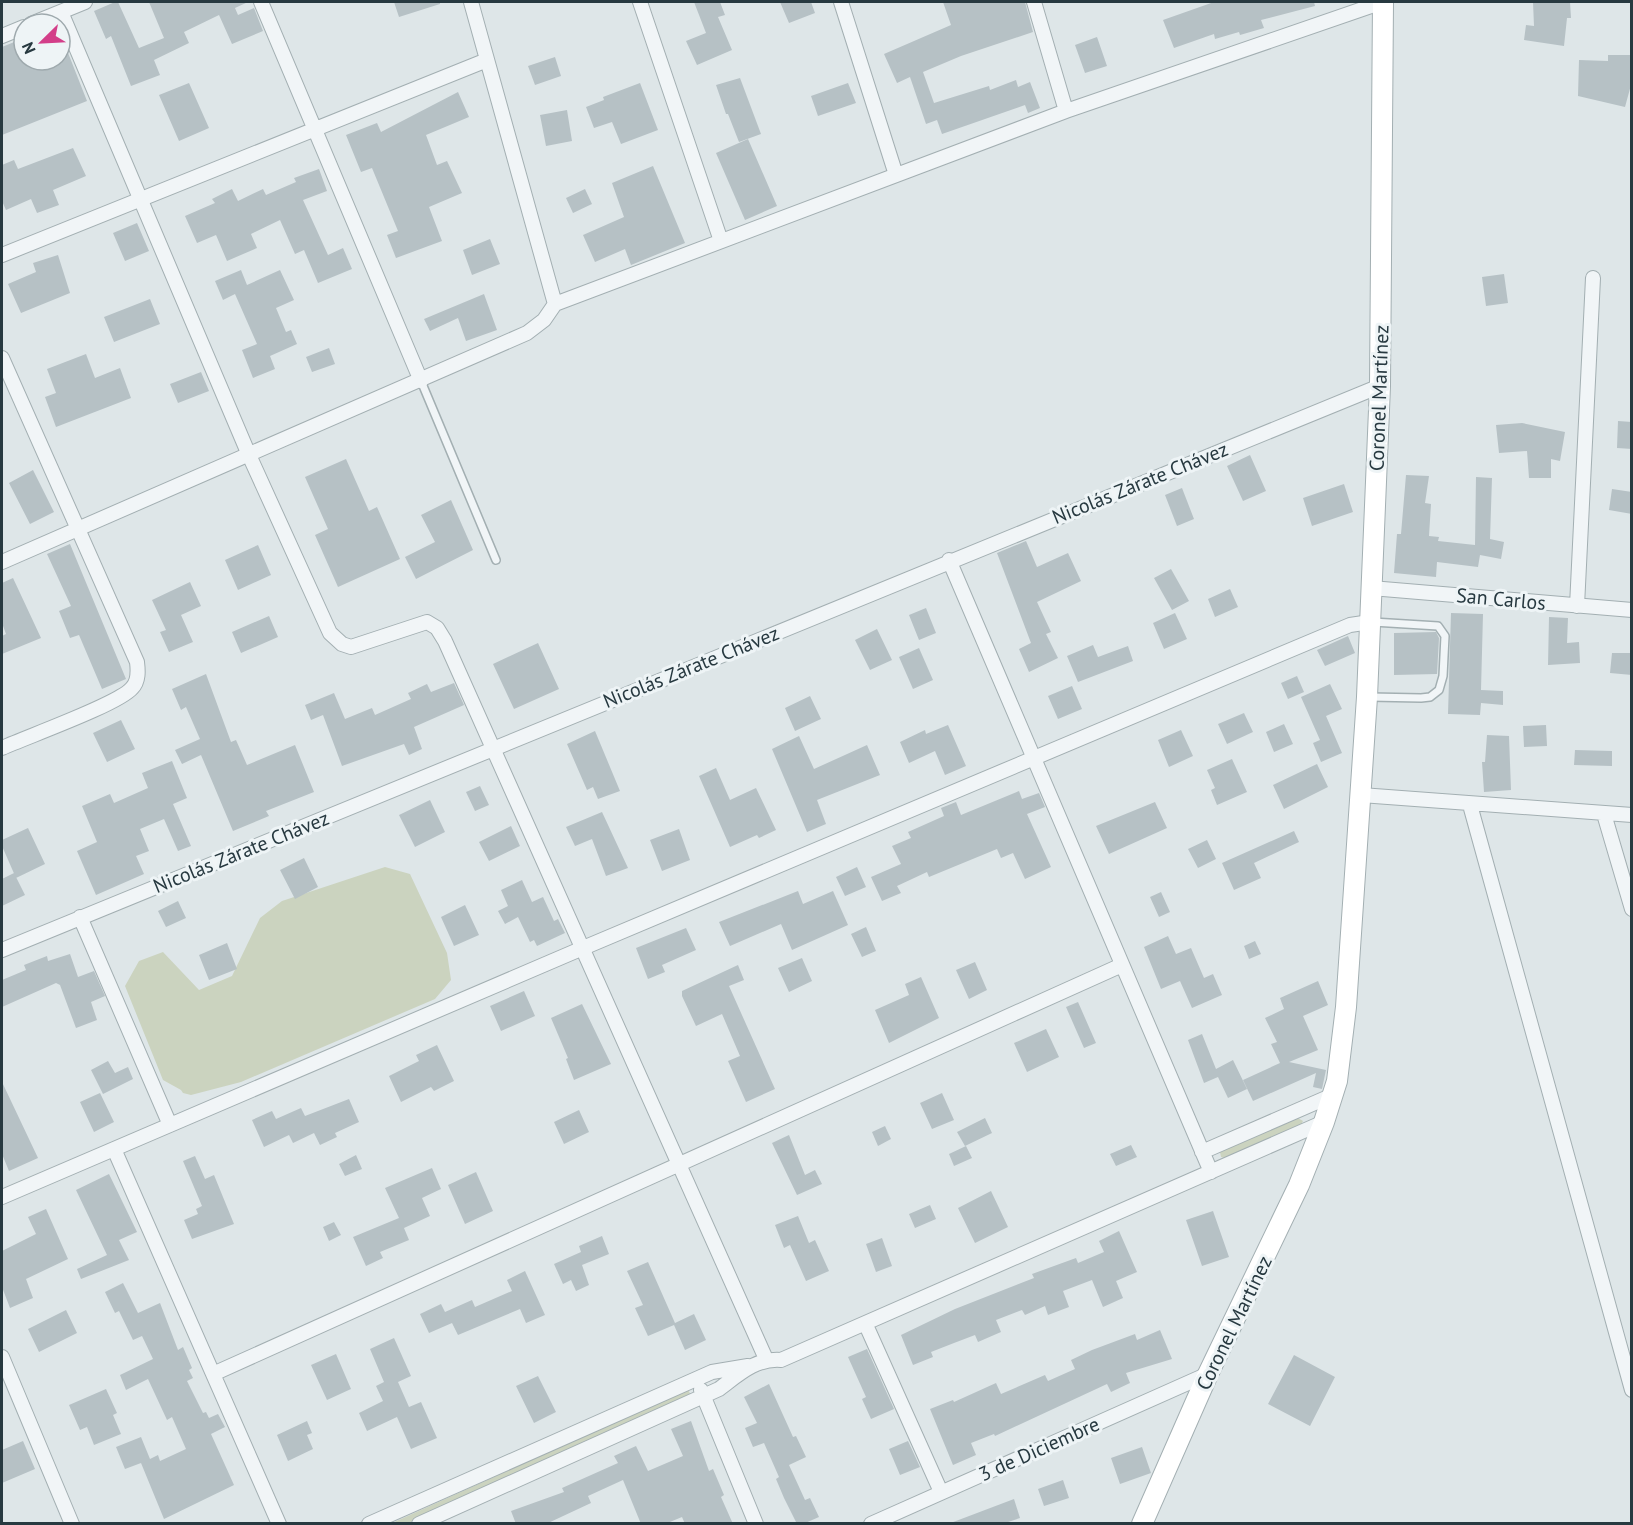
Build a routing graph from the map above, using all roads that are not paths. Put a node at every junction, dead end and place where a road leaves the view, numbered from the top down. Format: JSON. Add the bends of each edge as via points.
{"nodes":[{"id":1,"x":85,"y":2,"type":"edge"},
{"id":2,"x":261,"y":2,"type":"edge"},
{"id":3,"x":471,"y":2,"type":"edge"},
{"id":4,"x":640,"y":2,"type":"edge"},
{"id":5,"x":842,"y":2,"type":"edge"},
{"id":6,"x":1034,"y":2,"type":"edge"},
{"id":7,"x":1383,"y":2,"type":"edge"},
{"id":8,"x":61,"y":12,"type":"edge"},
{"id":9,"x":72,"y":38,"type":"edge"},
{"id":10,"x":487,"y":60,"type":"junction"},
{"id":11,"x":1066,"y":111,"type":"junction"},
{"id":12,"x":313,"y":130,"type":"junction"},
{"id":13,"x":896,"y":175,"type":"junction"},
{"id":14,"x":141,"y":199,"type":"junction"},
{"id":15,"x":721,"y":241,"type":"junction"},
{"id":16,"x":2,"y":255,"type":"edge"},
{"id":17,"x":1593,"y":278,"type":"dead end"},
{"id":18,"x":555,"y":303,"type":"junction"},
{"id":19,"x":2,"y":358,"type":"edge"},
{"id":20,"x":421,"y":381,"type":"junction"},
{"id":21,"x":1380,"y":386,"type":"junction"},
{"id":22,"x":249,"y":455,"type":"junction"},
{"id":23,"x":79,"y":528,"type":"junction"},
{"id":24,"x":496,"y":560,"type":"dead end"},
{"id":25,"x":949,"y":560,"type":"junction"},
{"id":26,"x":2,"y":562,"type":"edge"},
{"id":27,"x":1371,"y":588,"type":"junction"},
{"id":28,"x":1577,"y":606,"type":"junction"},
{"id":29,"x":1632,"y":610,"type":"edge"},
{"id":30,"x":1370,"y":622,"type":"junction"},
{"id":31,"x":1367,"y":697,"type":"junction"},
{"id":32,"x":2,"y":748,"type":"edge"},
{"id":33,"x":494,"y":748,"type":"junction"},
{"id":34,"x":1034,"y":758,"type":"junction"},
{"id":35,"x":1361,"y":795,"type":"junction"},
{"id":36,"x":1470,"y":805,"type":"junction"},
{"id":37,"x":1605,"y":814,"type":"junction"},
{"id":38,"x":1632,"y":815,"type":"edge"},
{"id":39,"x":1632,"y":909,"type":"edge"},
{"id":40,"x":80,"y":918,"type":"junction"},
{"id":41,"x":583,"y":948,"type":"junction"},
{"id":42,"x":2,"y":950,"type":"edge"},
{"id":43,"x":1122,"y":964,"type":"junction"},
{"id":44,"x":1333,"y":1095,"type":"junction"},
{"id":45,"x":1324,"y":1122,"type":"junction"},
{"id":46,"x":170,"y":1125,"type":"junction"},
{"id":47,"x":114,"y":1149,"type":"junction"},
{"id":48,"x":1202,"y":1152,"type":"junction"},
{"id":49,"x":681,"y":1164,"type":"junction"},
{"id":50,"x":1211,"y":1172,"type":"junction"},
{"id":51,"x":2,"y":1197,"type":"edge"},
{"id":52,"x":866,"y":1325,"type":"junction"},
{"id":53,"x":2,"y":1357,"type":"edge"},
{"id":54,"x":766,"y":1359,"type":"junction"},
{"id":55,"x":750,"y":1366,"type":"junction"},
{"id":56,"x":213,"y":1374,"type":"junction"},
{"id":57,"x":1208,"y":1374,"type":"junction"},
{"id":58,"x":696,"y":1379,"type":"junction"},
{"id":59,"x":1632,"y":1390,"type":"edge"},
{"id":60,"x":703,"y":1396,"type":"junction"},
{"id":61,"x":941,"y":1492,"type":"junction"},
{"id":62,"x":371,"y":1523,"type":"edge"},
{"id":63,"x":72,"y":1524,"type":"edge"},
{"id":64,"x":279,"y":1524,"type":"edge"},
{"id":65,"x":419,"y":1524,"type":"edge"},
{"id":66,"x":756,"y":1524,"type":"edge"},
{"id":67,"x":871,"y":1524,"type":"edge"},
{"id":68,"x":1142,"y":1524,"type":"edge"}],
"edges":[{"from":1,"to":8,"type":"street"},
{"from":2,"to":12,"type":"street"},
{"from":3,"to":10,"type":"street"},
{"from":4,"to":15,"type":"street"},
{"from":5,"to":13,"type":"street"},
{"from":6,"to":11,"type":"street"},
{"from":7,"to":11,"type":"street"},
{"from":7,"to":21,"type":"main road","name":"Coronel Martínez"},
{"from":9,"to":14,"type":"street"},
{"from":10,"to":12,"type":"street"},
{"from":10,"to":18,"type":"street"},
{"from":11,"to":13,"type":"street"},
{"from":12,"to":14,"type":"street"},
{"from":12,"to":20,"type":"street"},
{"from":13,"to":15,"type":"street"},
{"from":14,"to":16,"type":"street"},
{"from":14,"to":22,"type":"street"},
{"from":15,"to":18,"type":"street"},
{"from":17,"to":28,"type":"street"},
{"from":18,"to":20,"type":"street","via":[[544,320],[527,333]]},
{"from":19,"to":23,"type":"street"},
{"from":20,"to":22,"type":"street"},
{"from":20,"to":24,"type":"lane"},
{"from":21,"to":25,"type":"street","name":"Nicolás Zárate Chávez"},
{"from":21,"to":27,"type":"main road","name":"Coronel Martínez"},
{"from":22,"to":23,"type":"street"},
{"from":22,"to":33,"type":"street","via":[[335,639],[351,647],[416,624],[427,622],[437,628]]},
{"from":23,"to":26,"type":"street"},
{"from":23,"to":32,"type":"street","via":[[137,662],[136,683],[115,700]]},
{"from":25,"to":33,"type":"street","name":"Nicolás Zárate Chávez"},
{"from":25,"to":34,"type":"street"},
{"from":27,"to":28,"type":"street","name":"San Carlos"},
{"from":27,"to":30,"type":"main road","name":"Coronel Martínez"},
{"from":28,"to":29,"type":"street","name":"San Carlos"},
{"from":30,"to":31,"type":"main road","name":"Coronel Martínez"},
{"from":30,"to":31,"type":"lane","via":[[1438,626],[1445,636],[1443,676],[1437,694],[1421,698]]},
{"from":30,"to":34,"type":"street","via":[[1350,625]]},
{"from":31,"to":35,"type":"main road","name":"Coronel Martínez"},
{"from":33,"to":40,"type":"street","name":"Nicolás Zárate Chávez"},
{"from":33,"to":41,"type":"street"},
{"from":34,"to":41,"type":"street"},
{"from":34,"to":43,"type":"street"},
{"from":35,"to":36,"type":"street"},
{"from":35,"to":44,"type":"main road","name":"Coronel Martínez","via":[[1346,1007]]},
{"from":36,"to":37,"type":"street"},
{"from":36,"to":59,"type":"street"},
{"from":37,"to":38,"type":"street"},
{"from":37,"to":39,"type":"street"},
{"from":40,"to":42,"type":"street","name":"Nicolás Zárate Chávez"},
{"from":40,"to":46,"type":"street"},
{"from":41,"to":46,"type":"street"},
{"from":41,"to":49,"type":"street"},
{"from":43,"to":48,"type":"street"},
{"from":43,"to":49,"type":"street"},
{"from":44,"to":45,"type":"main road","name":"Coronel Martínez"},
{"from":44,"to":48,"type":"street"},
{"from":45,"to":50,"type":"street"},
{"from":45,"to":57,"type":"main road","name":"Coronel Martínez","via":[[1272,1244]]},
{"from":46,"to":47,"type":"street"},
{"from":47,"to":51,"type":"street"},
{"from":47,"to":56,"type":"street"},
{"from":48,"to":50,"type":"street"},
{"from":49,"to":54,"type":"street"},
{"from":49,"to":56,"type":"street"},
{"from":50,"to":52,"type":"street"},
{"from":52,"to":54,"type":"street","via":[[781,1360]]},
{"from":52,"to":61,"type":"street"},
{"from":53,"to":63,"type":"street"},
{"from":54,"to":55,"type":"street"},
{"from":55,"to":58,"type":"street","via":[[712,1372]]},
{"from":55,"to":60,"type":"street"},
{"from":56,"to":64,"type":"street"},
{"from":57,"to":61,"type":"street","name":"3 de Diciembre"},
{"from":57,"to":68,"type":"main road","name":"Coronel Martínez"},
{"from":58,"to":60,"type":"street"},
{"from":58,"to":62,"type":"street"},
{"from":60,"to":65,"type":"street"},
{"from":60,"to":66,"type":"street"},
{"from":61,"to":67,"type":"street","name":"3 de Diciembre"}]}
